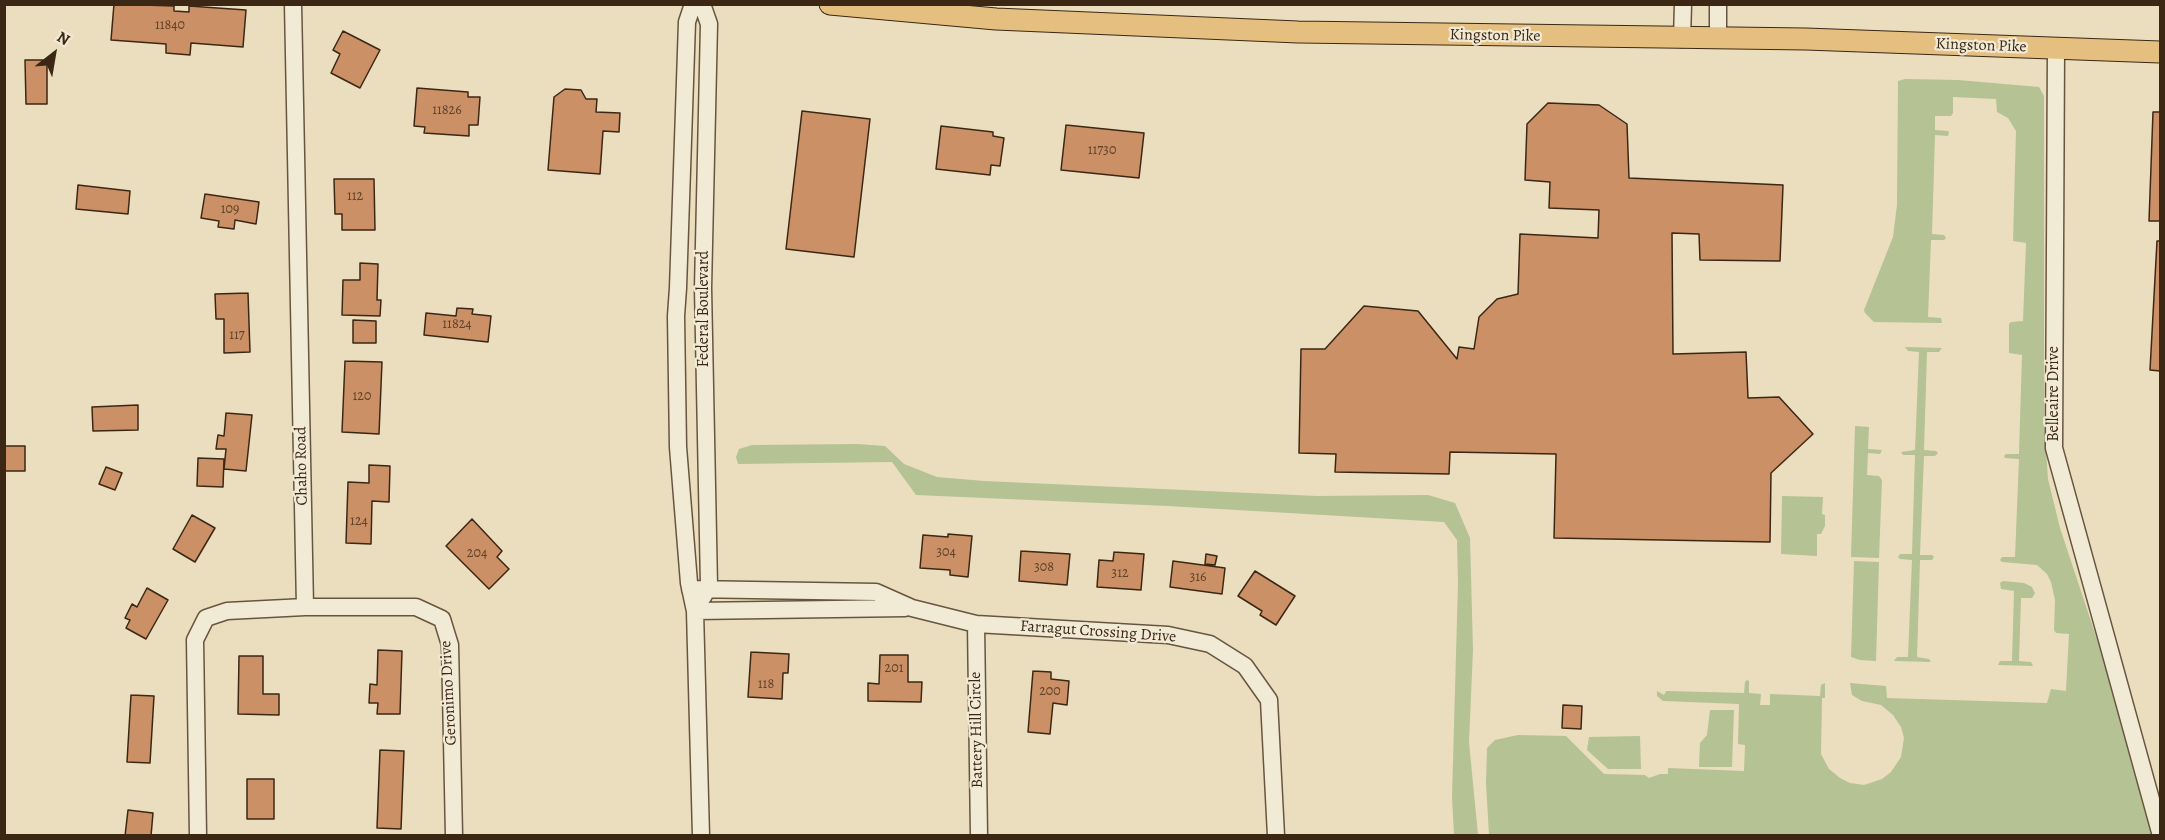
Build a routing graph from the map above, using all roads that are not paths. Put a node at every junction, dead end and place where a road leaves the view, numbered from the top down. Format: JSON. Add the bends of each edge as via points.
{"nodes":[{"id":1,"x":293,"y":4,"type":"edge"},
{"id":2,"x":693,"y":4,"type":"edge"},
{"id":3,"x":702,"y":4,"type":"edge"},
{"id":4,"x":830,"y":4,"type":"edge"},
{"id":5,"x":1683,"y":4,"type":"edge"},
{"id":6,"x":1718,"y":4,"type":"edge"},
{"id":7,"x":996,"y":12,"type":"edge"},
{"id":8,"x":1682,"y":39,"type":"junction"},
{"id":9,"x":1718,"y":39,"type":"junction"},
{"id":10,"x":2056,"y":48,"type":"junction"},
{"id":11,"x":2160,"y":52,"type":"edge"},
{"id":12,"x":698,"y":589,"type":"junction"},
{"id":13,"x":776,"y":590,"type":"junction"},
{"id":14,"x":305,"y":607,"type":"junction"},
{"id":15,"x":912,"y":608,"type":"junction"},
{"id":16,"x":777,"y":610,"type":"junction"},
{"id":17,"x":695,"y":612,"type":"junction"},
{"id":18,"x":976,"y":624,"type":"junction"},
{"id":19,"x":2160,"y":832,"type":"edge"},
{"id":20,"x":198,"y":836,"type":"edge"},
{"id":21,"x":454,"y":836,"type":"edge"},
{"id":22,"x":701,"y":836,"type":"edge"},
{"id":23,"x":979,"y":836,"type":"edge"},
{"id":24,"x":1276,"y":836,"type":"edge"}],
"edges":[{"from":1,"to":14,"type":"street","name":"Chaho Road"},
{"from":2,"to":12,"type":"street","name":"Federal Boulevard","via":[[687,22],[675,316],[678,447]]},
{"from":3,"to":12,"type":"street","name":"Federal Boulevard","via":[[709,24],[704,278],[709,586]]},
{"from":4,"to":7,"type":"main road","name":"Kingston Pike"},
{"from":5,"to":8,"type":"street"},
{"from":6,"to":9,"type":"street"},
{"from":7,"to":8,"type":"main road","name":"Kingston Pike","via":[[1298,33]]},
{"from":8,"to":9,"type":"main road","name":"Kingston Pike"},
{"from":9,"to":10,"type":"main road","name":"Kingston Pike"},
{"from":10,"to":11,"type":"main road","name":"Kingston Pike"},
{"from":10,"to":19,"type":"street","name":"Belleaire Drive","via":[[2054,448]]},
{"from":12,"to":13,"type":"street","name":"Farragut Crossing Drive"},
{"from":12,"to":17,"type":"street","name":"Federal Boulevard"},
{"from":13,"to":15,"type":"street","name":"Farragut Crossing Drive","via":[[876,592]]},
{"from":13,"to":16,"type":"street"},
{"from":14,"to":20,"type":"street","via":[[227,611],[206,618],[195,640]]},
{"from":14,"to":21,"type":"street","name":"Geronimo Drive","via":[[416,607],[442,619],[450,645]]},
{"from":15,"to":16,"type":"street","name":"Farragut Crossing Drive"},
{"from":15,"to":18,"type":"street","name":"Farragut Crossing Drive"},
{"from":16,"to":17,"type":"street","name":"Farragut Crossing Drive"},
{"from":17,"to":22,"type":"street","name":"Federal Boulevard"},
{"from":18,"to":23,"type":"street","name":"Battery Hill Circle"},
{"from":18,"to":24,"type":"street","name":"Farragut Crossing Drive","via":[[1168,635],[1210,644],[1245,666],[1269,700]]}]}
